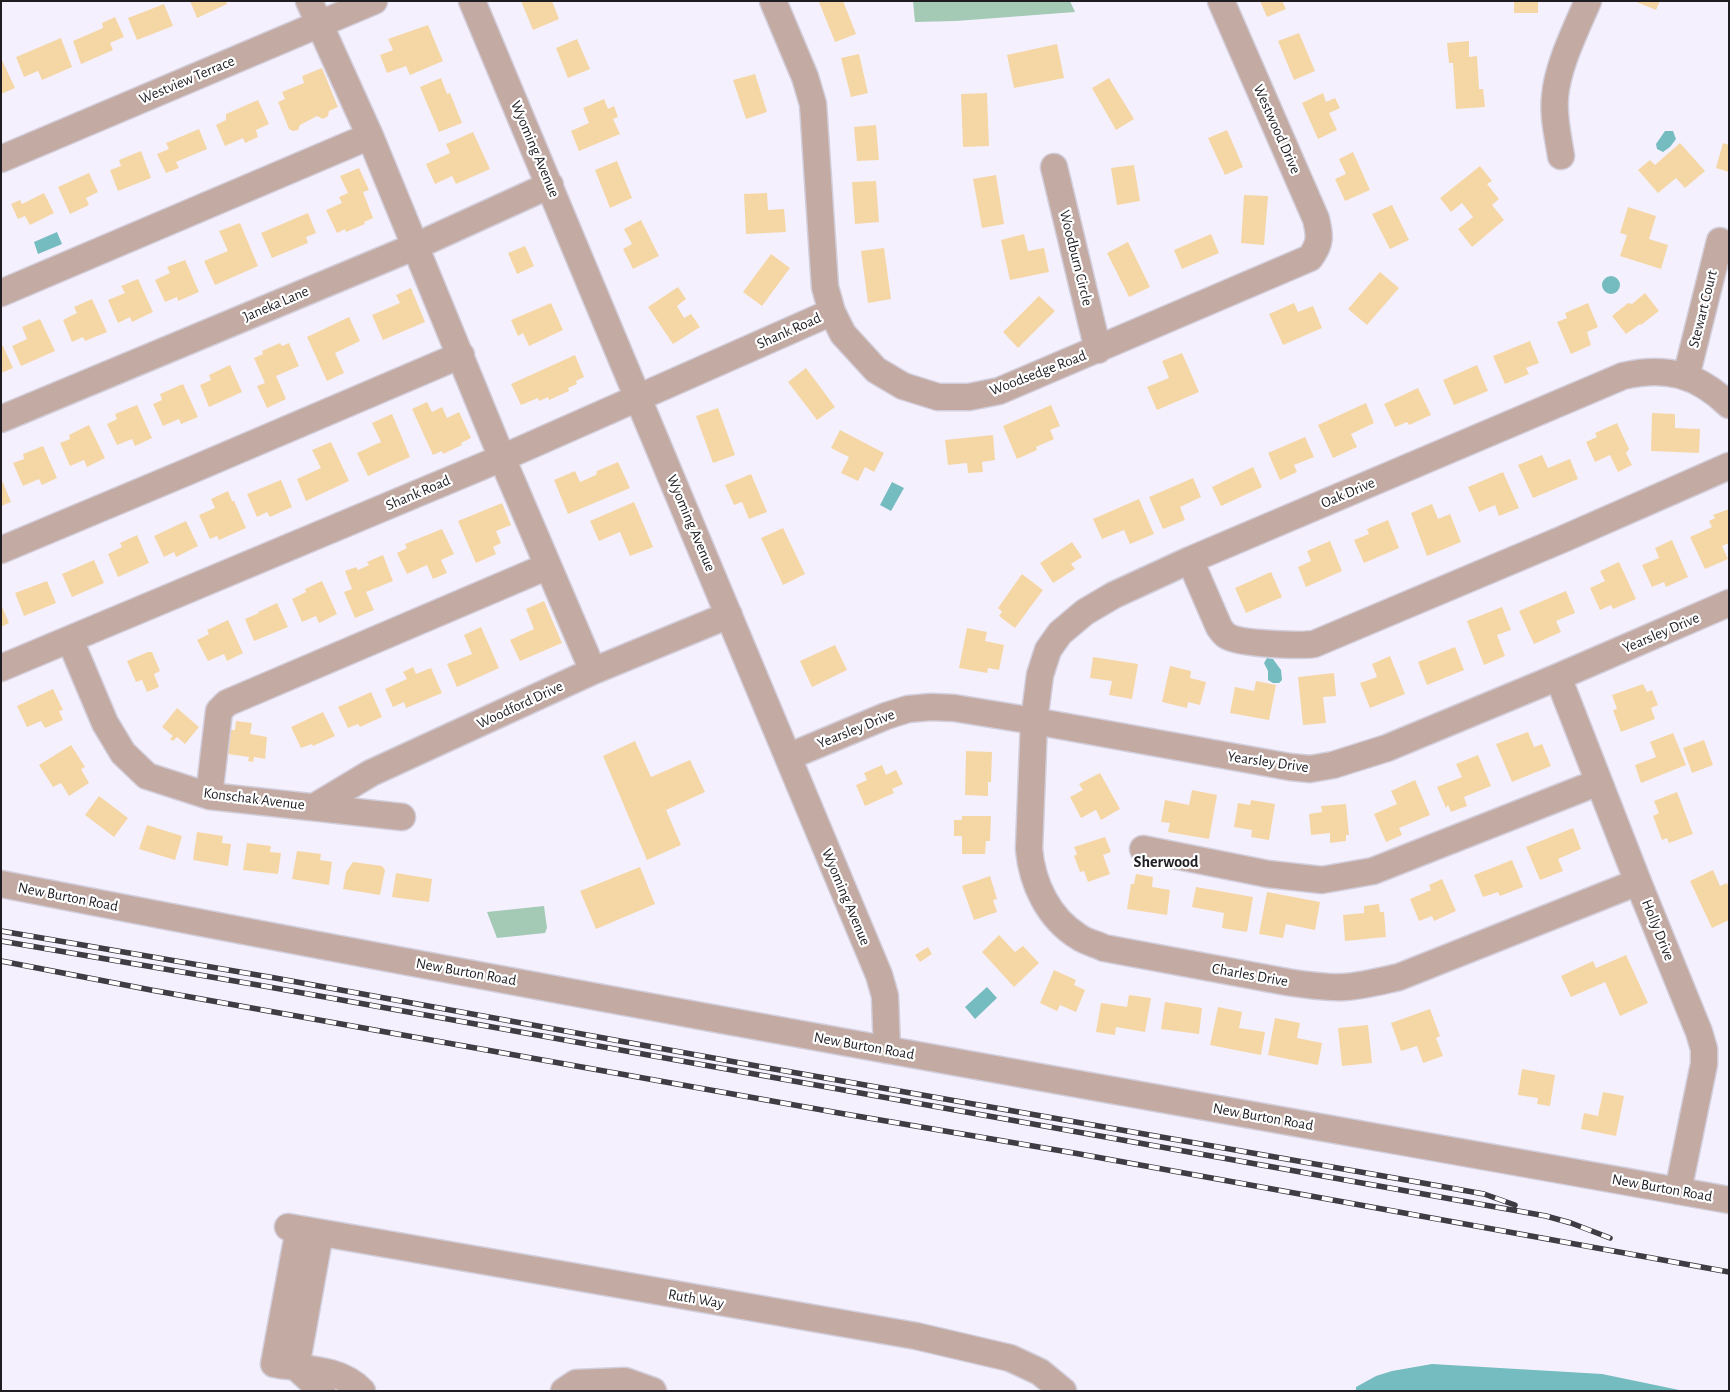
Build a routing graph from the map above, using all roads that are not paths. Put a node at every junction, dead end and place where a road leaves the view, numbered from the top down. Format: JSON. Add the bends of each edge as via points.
{"nodes":[{"id":1,"x":374,"y":1,"type":"edge"},
{"id":2,"x":472,"y":1,"type":"edge"},
{"id":3,"x":773,"y":1,"type":"edge"},
{"id":4,"x":1221,"y":1,"type":"edge"},
{"id":5,"x":1588,"y":1,"type":"edge"},
{"id":6,"x":314,"y":13,"type":"edge"},
{"id":7,"x":370,"y":136,"type":"junction"},
{"id":8,"x":1561,"y":156,"type":"dead end"},
{"id":9,"x":1,"y":159,"type":"edge"},
{"id":10,"x":1054,"y":167,"type":"dead end"},
{"id":11,"x":550,"y":186,"type":"junction"},
{"id":12,"x":1720,"y":241,"type":"dead end"},
{"id":13,"x":416,"y":246,"type":"junction"},
{"id":14,"x":1310,"y":258,"type":"joint"},
{"id":15,"x":1,"y":292,"type":"edge"},
{"id":16,"x":832,"y":312,"type":"junction"},
{"id":17,"x":1098,"y":350,"type":"junction"},
{"id":18,"x":461,"y":355,"type":"junction"},
{"id":19,"x":1686,"y":376,"type":"junction"},
{"id":20,"x":639,"y":398,"type":"junction"},
{"id":21,"x":1729,"y":405,"type":"edge"},
{"id":22,"x":1,"y":419,"type":"edge"},
{"id":23,"x":502,"y":458,"type":"junction"},
{"id":24,"x":1729,"y":466,"type":"edge"},
{"id":25,"x":1,"y":550,"type":"edge"},
{"id":26,"x":1190,"y":560,"type":"junction"},
{"id":27,"x":548,"y":566,"type":"junction"},
{"id":28,"x":1729,"y":603,"type":"edge"},
{"id":29,"x":729,"y":614,"type":"junction"},
{"id":30,"x":70,"y":640,"type":"junction"},
{"id":31,"x":1,"y":668,"type":"edge"},
{"id":32,"x":593,"y":671,"type":"junction"},
{"id":33,"x":1558,"y":677,"type":"junction"},
{"id":34,"x":1034,"y":721,"type":"junction"},
{"id":35,"x":788,"y":757,"type":"junction"},
{"id":36,"x":1599,"y":782,"type":"junction"},
{"id":37,"x":209,"y":796,"type":"junction"},
{"id":38,"x":316,"y":806,"type":"junction"},
{"id":39,"x":402,"y":817,"type":"dead end"},
{"id":40,"x":1143,"y":849,"type":"dead end"},
{"id":41,"x":1638,"y":882,"type":"junction"},
{"id":42,"x":1,"y":884,"type":"edge"},
{"id":43,"x":887,"y":1050,"type":"junction"},
{"id":44,"x":1678,"y":1191,"type":"junction"},
{"id":45,"x":1729,"y":1200,"type":"edge"},
{"id":46,"x":276,"y":1365,"type":"junction"},
{"id":47,"x":570,"y":1387,"type":"edge"},
{"id":48,"x":322,"y":1391,"type":"edge"},
{"id":49,"x":362,"y":1391,"type":"edge"},
{"id":50,"x":653,"y":1391,"type":"edge"},
{"id":51,"x":1063,"y":1391,"type":"edge"}],
"edges":[{"from":1,"to":6,"type":"street","name":"Westview Terrace"},
{"from":2,"to":11,"type":"street","name":"Wyoming Avenue"},
{"from":3,"to":16,"type":"street","name":"Woodsedge Road","via":[[814,104],[825,287]]},
{"from":4,"to":14,"type":"street","name":"Westwood Drive","via":[[1316,219],[1320,234],[1317,248]]},
{"from":5,"to":8,"type":"street","via":[[1571,40],[1555,96],[1555,122]]},
{"from":6,"to":7,"type":"street"},
{"from":6,"to":9,"type":"street","name":"Westview Terrace"},
{"from":7,"to":13,"type":"street"},
{"from":7,"to":15,"type":"street"},
{"from":10,"to":17,"type":"street","name":"Woodburn Circle"},
{"from":11,"to":13,"type":"street","name":"Janeka Lane"},
{"from":11,"to":20,"type":"street","name":"Wyoming Avenue"},
{"from":12,"to":19,"type":"street","name":"Stewart Court"},
{"from":13,"to":18,"type":"street"},
{"from":13,"to":22,"type":"street","name":"Janeka Lane"},
{"from":14,"to":17,"type":"street","name":"Woodsedge Road"},
{"from":16,"to":17,"type":"street","name":"Woodsedge Road","via":[[843,334],[876,370],[903,386],[938,397],[969,397],[999,391]]},
{"from":16,"to":20,"type":"street","name":"Shank Road"},
{"from":18,"to":23,"type":"street"},
{"from":18,"to":25,"type":"street"},
{"from":19,"to":21,"type":"street","name":"Oak Drive","via":[[1715,392]]},
{"from":19,"to":26,"type":"street","name":"Oak Drive","via":[[1662,371],[1624,376]]},
{"from":20,"to":23,"type":"street","name":"Shank Road"},
{"from":20,"to":29,"type":"street","name":"Wyoming Avenue"},
{"from":23,"to":27,"type":"street"},
{"from":23,"to":30,"type":"street","name":"Shank Road"},
{"from":24,"to":26,"type":"street","via":[[1314,644],[1300,646],[1226,636],[1219,628]]},
{"from":26,"to":34,"type":"street","name":"Oak Drive","via":[[1114,595],[1084,612],[1060,633],[1048,650],[1040,675]]},
{"from":27,"to":32,"type":"street"},
{"from":27,"to":37,"type":"street","via":[[227,703],[219,711]]},
{"from":28,"to":33,"type":"street","name":"Yearsley Drive"},
{"from":29,"to":32,"type":"street","name":"Woodford Drive"},
{"from":29,"to":35,"type":"street","name":"Wyoming Avenue"},
{"from":30,"to":31,"type":"street","name":"Shank Road"},
{"from":30,"to":37,"type":"street","name":"Konschak Avenue","via":[[105,723],[123,753],[147,776]]},
{"from":32,"to":38,"type":"street","name":"Woodford Drive","via":[[371,772]]},
{"from":33,"to":34,"type":"street","name":"Yearsley Drive","via":[[1372,753],[1333,766],[1310,769]]},
{"from":33,"to":36,"type":"street","name":"Holly Drive"},
{"from":34,"to":35,"type":"street","name":"Yearsley Drive","via":[[954,708],[908,709]]},
{"from":34,"to":41,"type":"street","name":"Charles Drive","via":[[1028,848],[1030,867],[1036,885],[1062,925],[1080,938],[1104,948],[1287,982],[1345,987],[1399,977]]},
{"from":35,"to":43,"type":"street","name":"Wyoming Avenue","via":[[879,975],[885,996]]},
{"from":36,"to":40,"type":"street","via":[[1373,871],[1322,880],[1268,874]]},
{"from":36,"to":41,"type":"street","name":"Holly Drive"},
{"from":37,"to":38,"type":"street","name":"Konschak Avenue"},
{"from":38,"to":39,"type":"street","name":"Konschak Avenue"},
{"from":41,"to":44,"type":"street","name":"Holly Drive","via":[[1704,1049],[1704,1064]]},
{"from":42,"to":43,"type":"street","name":"New Burton Road"},
{"from":43,"to":44,"type":"street","name":"New Burton Road"},
{"from":44,"to":45,"type":"street","name":"New Burton Road"},
{"from":46,"to":48,"type":"street"},
{"from":46,"to":49,"type":"street","via":[[330,1372]]},
{"from":46,"to":51,"type":"street","name":"Ruth Way","via":[[303,1230],[916,1336],[1010,1358],[1040,1372]]},
{"from":47,"to":50,"type":"street","via":[[625,1381]]}]}
